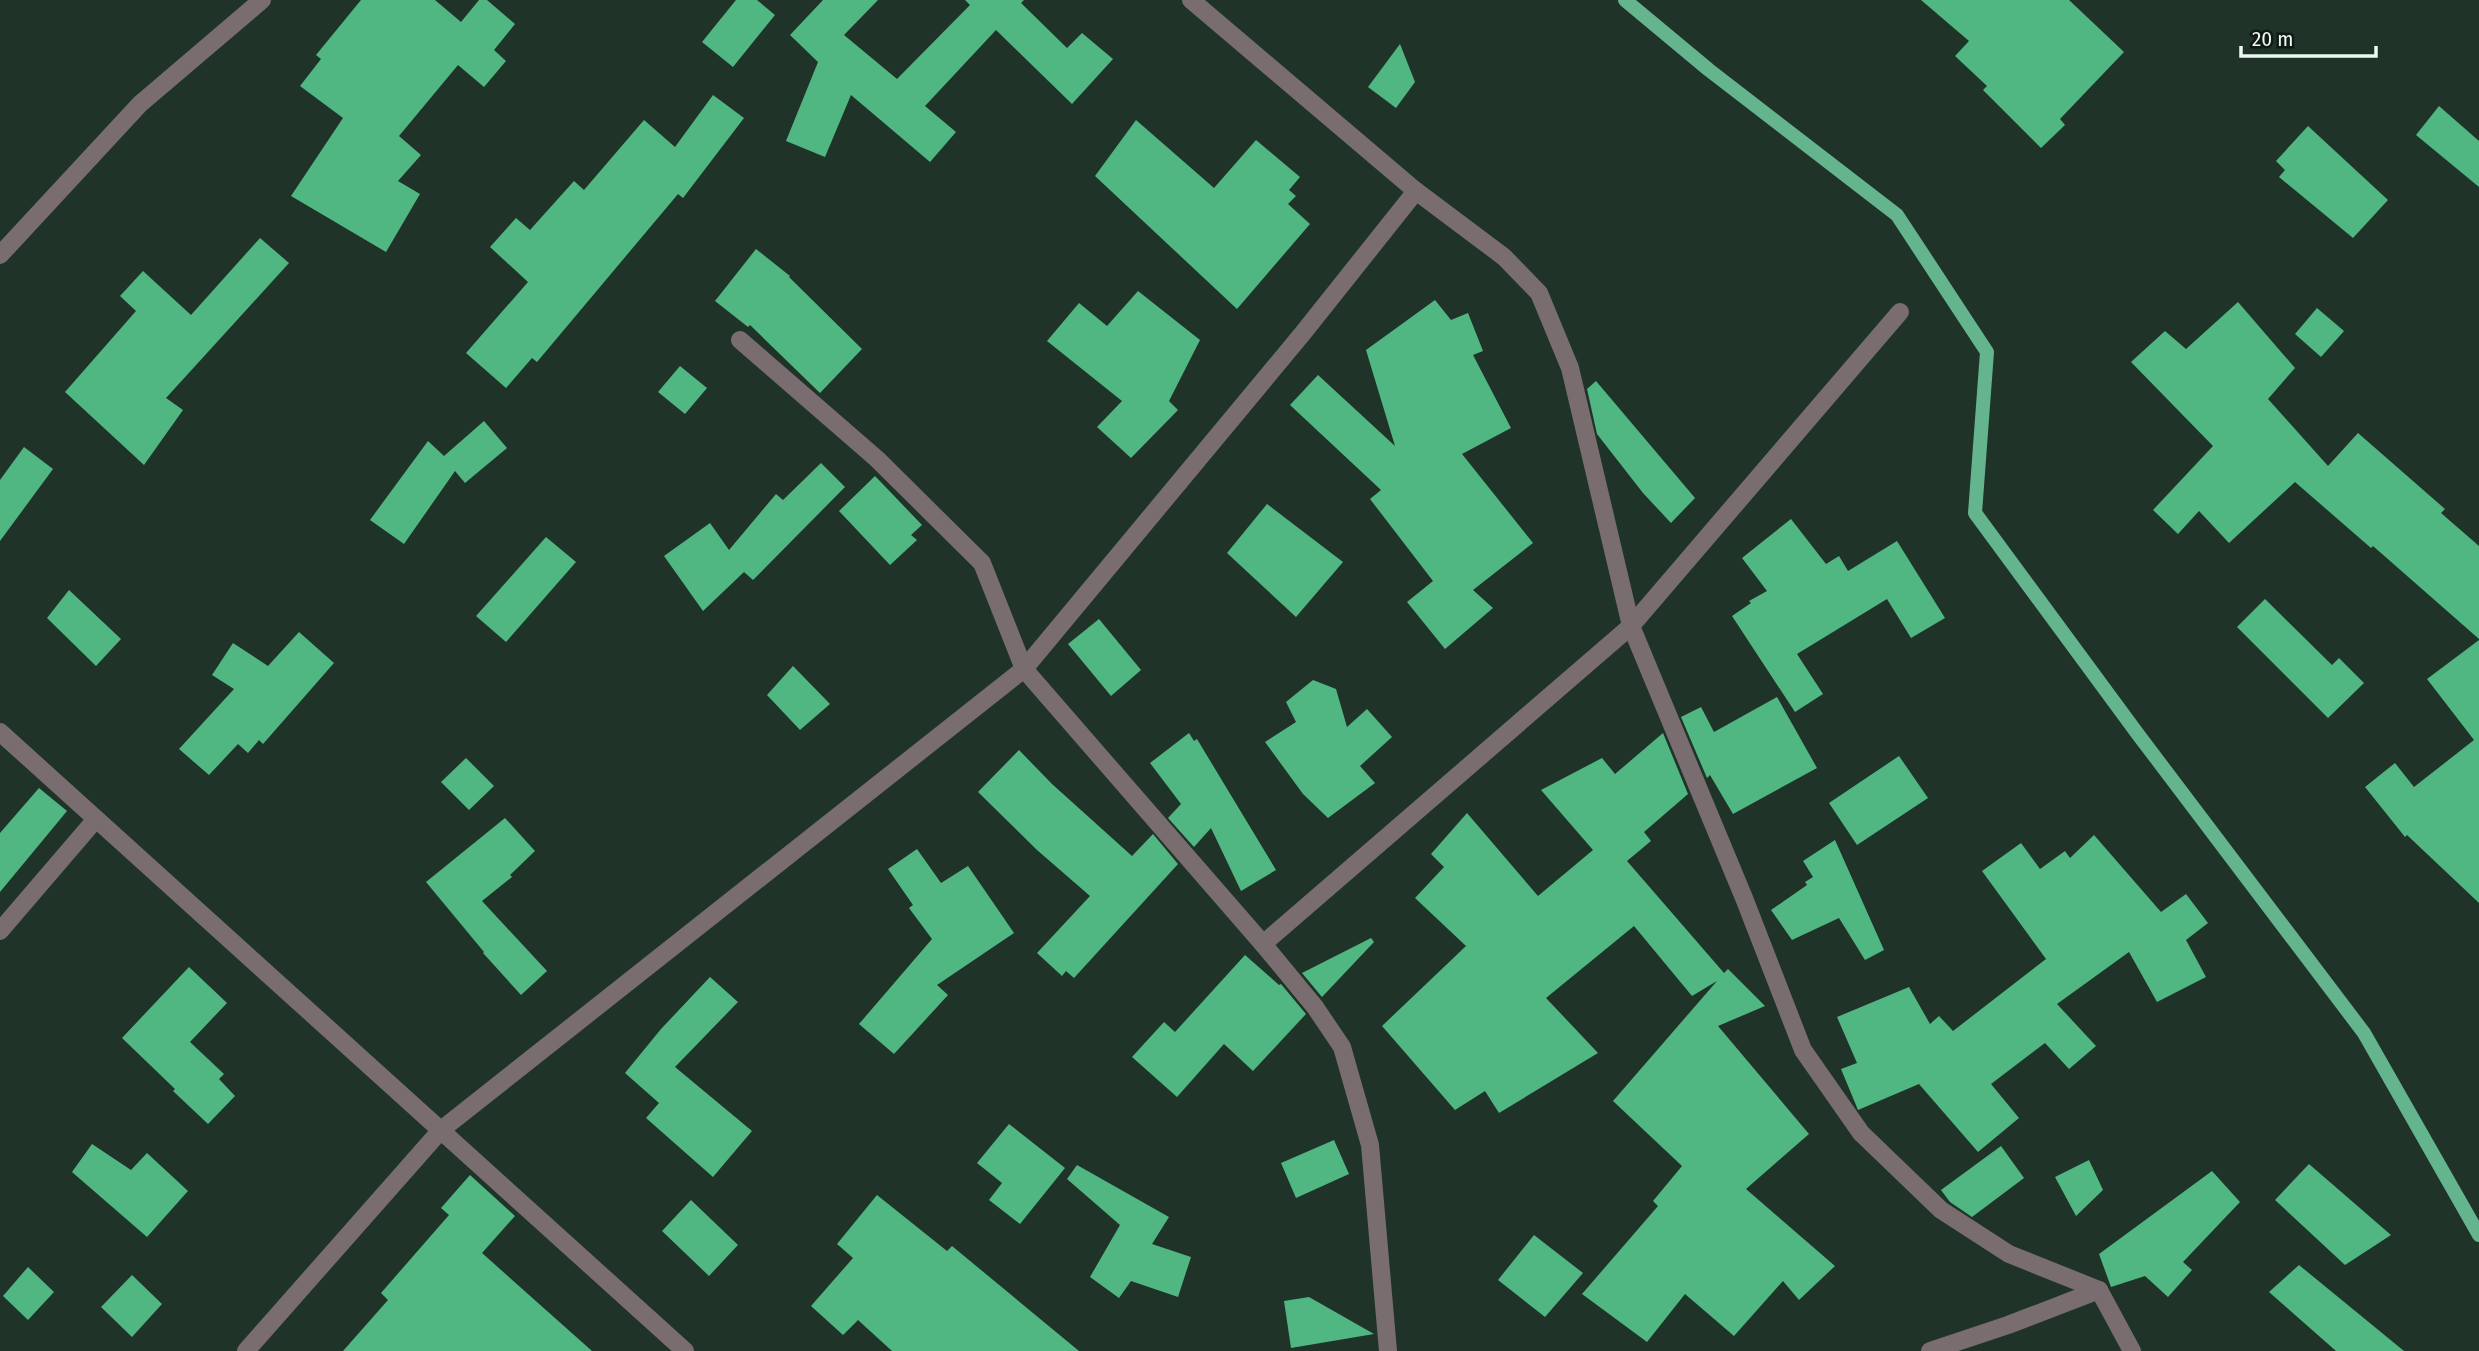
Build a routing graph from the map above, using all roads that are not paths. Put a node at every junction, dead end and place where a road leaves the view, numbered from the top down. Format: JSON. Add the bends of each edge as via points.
{"nodes":[{"id":1,"x":262,"y":0,"type":"edge"},
{"id":2,"x":1191,"y":0,"type":"edge"},
{"id":3,"x":1416,"y":191,"type":"junction"},
{"id":4,"x":0,"y":255,"type":"edge"},
{"id":5,"x":1900,"y":312,"type":"dead end"},
{"id":6,"x":740,"y":340,"type":"dead end"},
{"id":7,"x":1631,"y":626,"type":"junction"},
{"id":8,"x":1024,"y":670,"type":"junction"},
{"id":9,"x":0,"y":732,"type":"edge"},
{"id":10,"x":96,"y":819,"type":"junction"},
{"id":11,"x":0,"y":931,"type":"edge"},
{"id":12,"x":1263,"y":944,"type":"junction"},
{"id":13,"x":441,"y":1130,"type":"junction"},
{"id":14,"x":2099,"y":1290,"type":"junction"},
{"id":15,"x":246,"y":1351,"type":"edge"},
{"id":16,"x":685,"y":1351,"type":"edge"},
{"id":17,"x":1388,"y":1351,"type":"edge"},
{"id":18,"x":1930,"y":1351,"type":"edge"},
{"id":19,"x":2132,"y":1351,"type":"edge"}],
"edges":[{"from":1,"to":4,"type":"street","via":[[140,104]]},
{"from":2,"to":3,"type":"street"},
{"from":3,"to":7,"type":"street","via":[[1504,257],[1539,293],[1570,368]]},
{"from":3,"to":8,"type":"street"},
{"from":5,"to":7,"type":"street"},
{"from":6,"to":8,"type":"street","via":[[877,459],[982,563]]},
{"from":7,"to":12,"type":"street"},
{"from":7,"to":14,"type":"street","via":[[1803,1050],[1861,1133],[1941,1210],[2009,1254]]},
{"from":8,"to":12,"type":"street"},
{"from":8,"to":13,"type":"street"},
{"from":9,"to":10,"type":"street"},
{"from":10,"to":11,"type":"street"},
{"from":10,"to":13,"type":"street"},
{"from":12,"to":17,"type":"street","via":[[1342,1047],[1370,1145]]},
{"from":13,"to":15,"type":"street"},
{"from":13,"to":16,"type":"street"},
{"from":14,"to":18,"type":"street"},
{"from":14,"to":19,"type":"street"}]}
